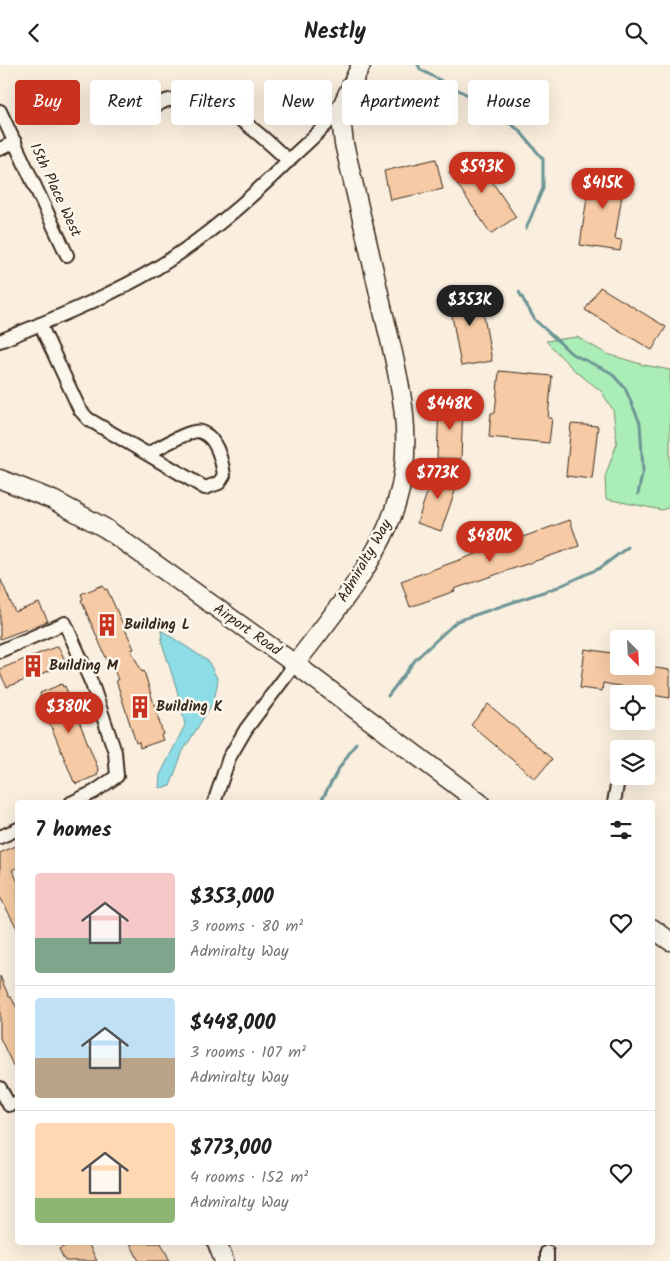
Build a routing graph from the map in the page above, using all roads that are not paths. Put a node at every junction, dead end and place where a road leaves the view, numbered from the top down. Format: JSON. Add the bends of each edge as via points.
{"nodes":[{"id":1,"x":361,"y":65,"type":"edge"},
{"id":2,"x":161,"y":103,"type":"edge"},
{"id":3,"x":340,"y":110,"type":"junction"},
{"id":4,"x":0,"y":111,"type":"edge"},
{"id":5,"x":15,"y":142,"type":"junction"},
{"id":6,"x":0,"y":149,"type":"edge"},
{"id":7,"x":289,"y":161,"type":"junction"},
{"id":8,"x":67,"y":255,"type":"dead end"},
{"id":9,"x":40,"y":324,"type":"junction"},
{"id":10,"x":0,"y":341,"type":"edge"},
{"id":11,"x":147,"y":454,"type":"junction"},
{"id":12,"x":0,"y":479,"type":"edge"},
{"id":13,"x":0,"y":651,"type":"edge"},
{"id":14,"x":295,"y":664,"type":"junction"},
{"id":15,"x":617,"y":785,"type":"edge"},
{"id":16,"x":77,"y":800,"type":"edge"},
{"id":17,"x":215,"y":800,"type":"edge"},
{"id":18,"x":476,"y":800,"type":"edge"},
{"id":19,"x":614,"y":800,"type":"edge"},
{"id":20,"x":15,"y":830,"type":"edge"},
{"id":21,"x":0,"y":837,"type":"edge"},
{"id":22,"x":655,"y":930,"type":"edge"},
{"id":23,"x":670,"y":941,"type":"edge"},
{"id":24,"x":0,"y":1087,"type":"edge"},
{"id":25,"x":15,"y":1103,"type":"edge"},
{"id":26,"x":218,"y":1245,"type":"edge"},
{"id":27,"x":224,"y":1261,"type":"edge"}],
"edges":[{"from":1,"to":3,"type":"street"},
{"from":2,"to":7,"type":"street","via":[[167,100],[198,100],[215,106],[259,133]]},
{"from":3,"to":7,"type":"street"},
{"from":3,"to":14,"type":"street","name":"Admiralty Way","via":[[344,144],[401,391],[404,467],[388,526],[372,555],[340,605]]},
{"from":4,"to":5,"type":"street","name":"15th Place West"},
{"from":5,"to":6,"type":"street"},
{"from":5,"to":8,"type":"street","name":"15th Place West"},
{"from":7,"to":9,"type":"street","via":[[201,237],[156,268],[109,294]]},
{"from":9,"to":10,"type":"street"},
{"from":9,"to":11,"type":"street","via":[[80,410],[88,419]]},
{"from":11,"to":11,"type":"street","via":[[206,488],[219,483],[224,475],[221,459],[210,438],[201,431],[191,432]]},
{"from":12,"to":14,"type":"street","name":"Airport Road","via":[[53,500],[105,528]]},
{"from":13,"to":16,"type":"street","via":[[65,623],[92,684],[115,752],[117,776]]},
{"from":14,"to":17,"type":"street","name":"Admiralty Way","via":[[229,757]]},
{"from":14,"to":18,"type":"street","name":"Airport Road"},
{"from":15,"to":19,"type":"street"},
{"from":20,"to":21,"type":"street"},
{"from":22,"to":23,"type":"street"},
{"from":24,"to":25,"type":"street","via":[[9,1105]]},
{"from":26,"to":27,"type":"street"}]}
